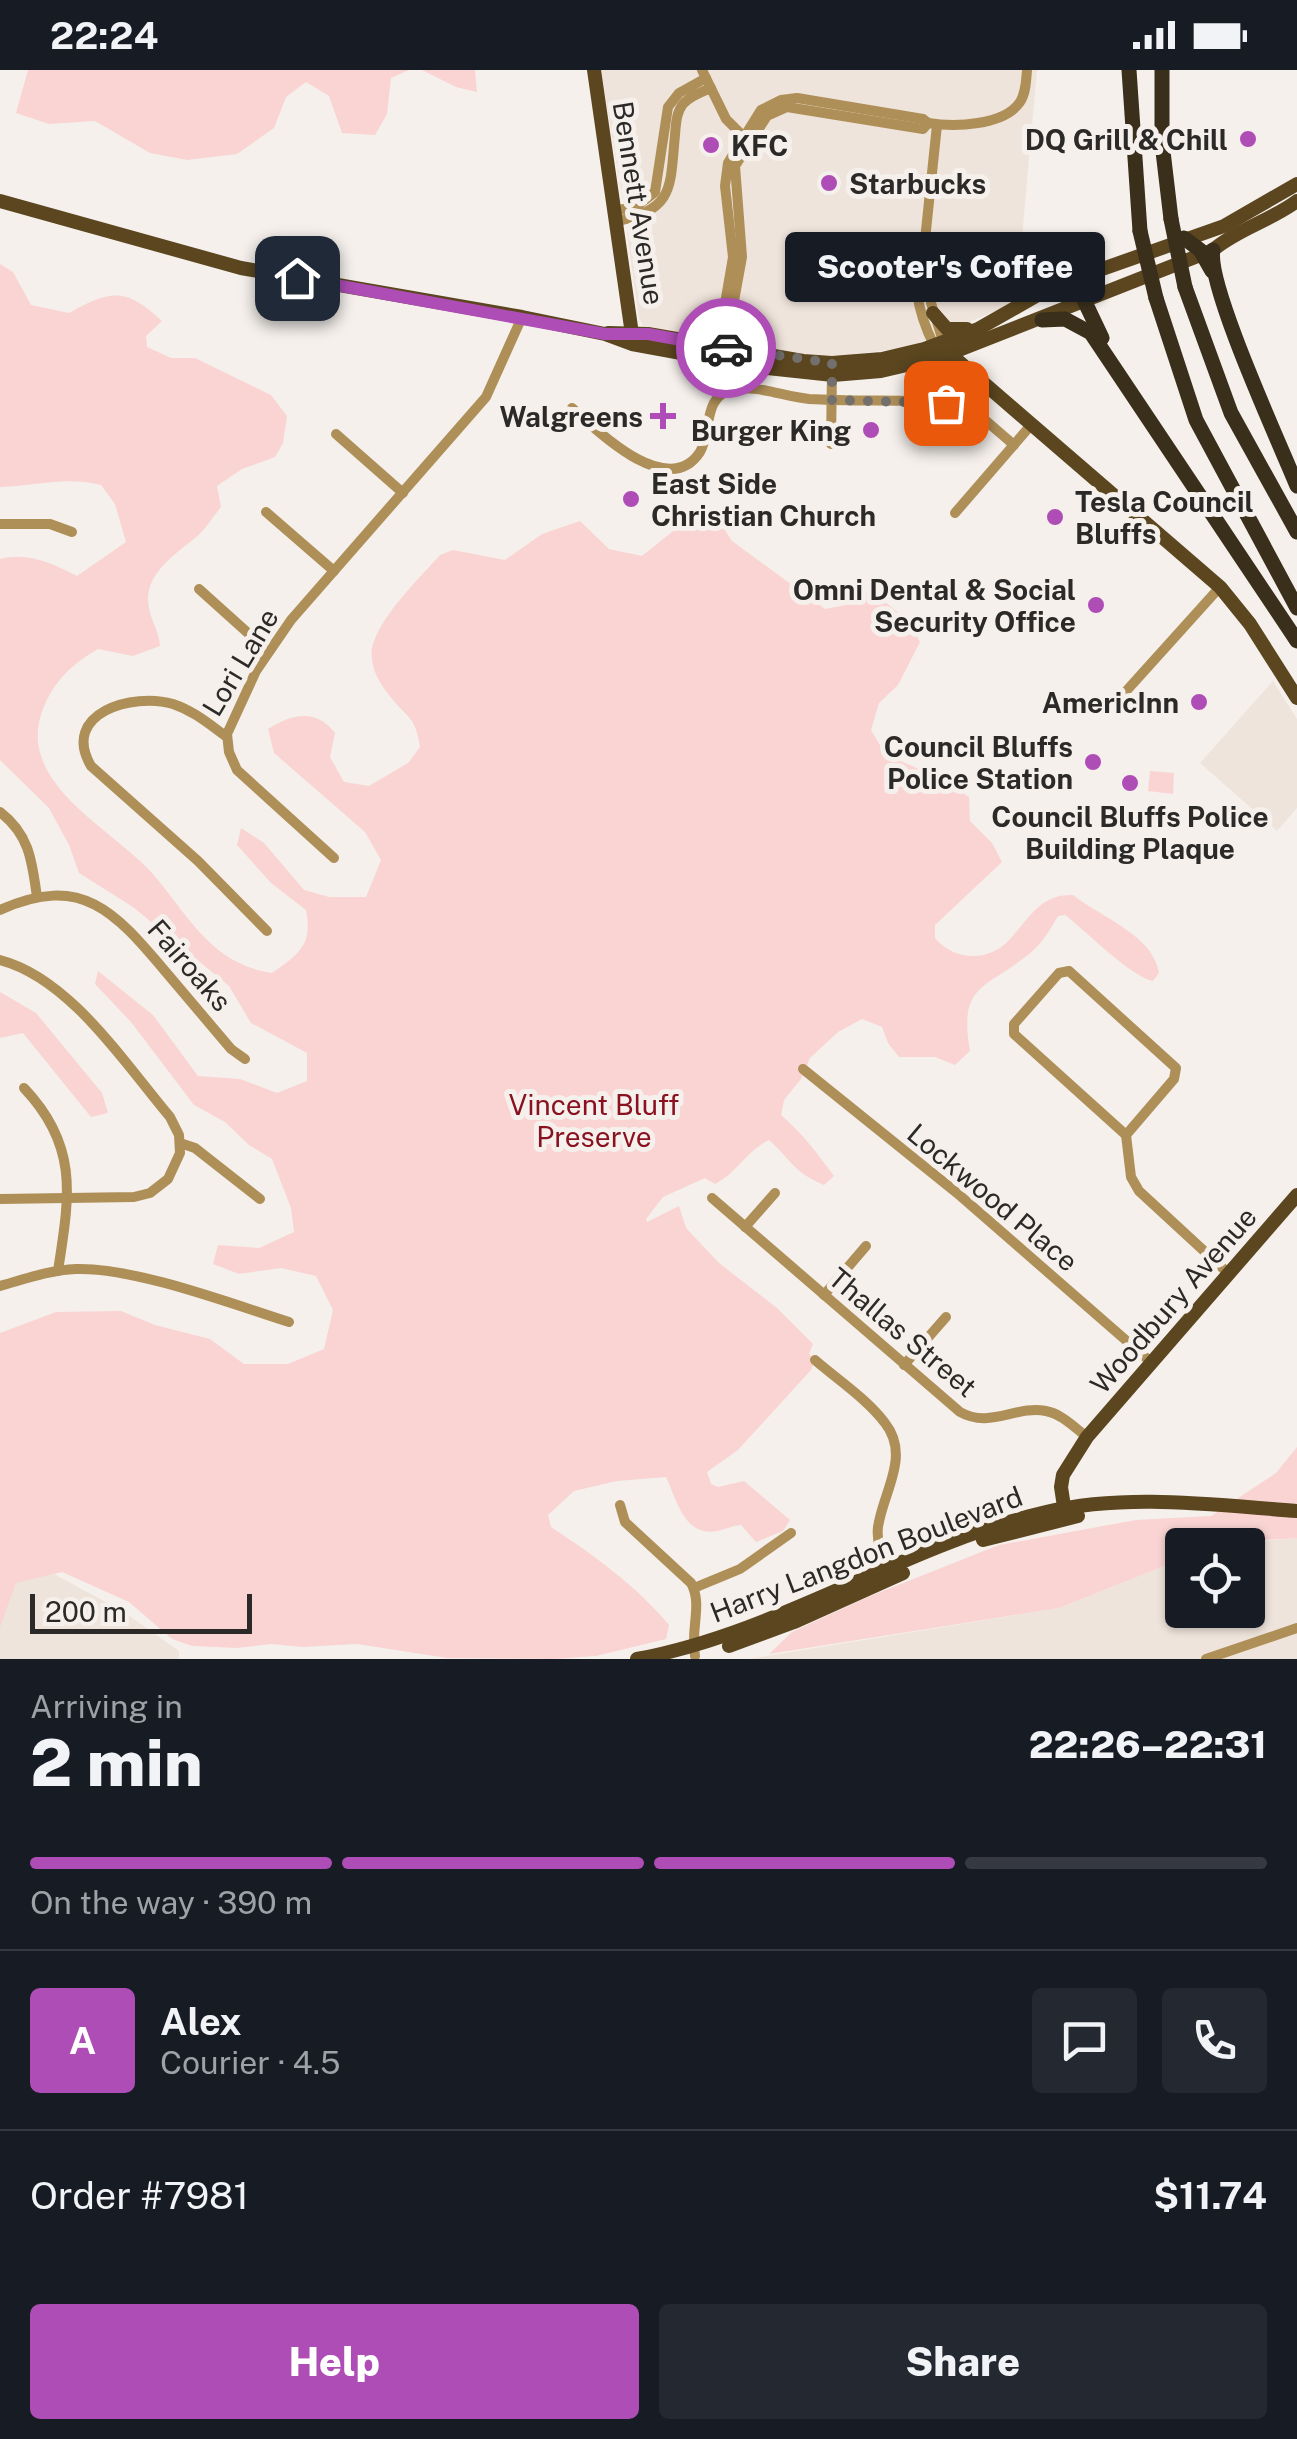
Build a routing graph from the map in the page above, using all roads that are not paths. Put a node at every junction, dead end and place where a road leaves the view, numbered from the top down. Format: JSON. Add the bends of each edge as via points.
{"nodes":[{"id":1,"x":594,"y":70,"type":"edge"},
{"id":2,"x":1027,"y":70,"type":"edge"},
{"id":3,"x":1129,"y":70,"type":"edge"},
{"id":4,"x":1162,"y":70,"type":"edge"},
{"id":5,"x":706,"y":79,"type":"edge"},
{"id":6,"x":932,"y":124,"type":"junction"},
{"id":7,"x":745,"y":140,"type":"junction"},
{"id":8,"x":1297,"y":184,"type":"edge"},
{"id":9,"x":0,"y":201,"type":"edge"},
{"id":10,"x":1297,"y":201,"type":"edge"},
{"id":11,"x":616,"y":216,"type":"junction"},
{"id":12,"x":1184,"y":238,"type":"junction"},
{"id":13,"x":925,"y":240,"type":"junction"},
{"id":14,"x":1208,"y":252,"type":"junction"},
{"id":15,"x":1074,"y":279,"type":"junction"},
{"id":16,"x":1085,"y":301,"type":"junction"},
{"id":17,"x":933,"y":313,"type":"junction"},
{"id":18,"x":522,"y":318,"type":"junction"},
{"id":19,"x":1042,"y":320,"type":"junction"},
{"id":20,"x":981,"y":334,"type":"junction"},
{"id":21,"x":633,"y":338,"type":"junction"},
{"id":22,"x":942,"y":349,"type":"junction"},
{"id":23,"x":721,"y":351,"type":"junction"},
{"id":24,"x":832,"y":369,"type":"junction"},
{"id":25,"x":1118,"y":369,"type":"junction"},
{"id":26,"x":991,"y":388,"type":"junction"},
{"id":27,"x":832,"y":400,"type":"junction"},
{"id":28,"x":572,"y":408,"type":"dead end"},
{"id":29,"x":1032,"y":425,"type":"junction"},
{"id":30,"x":336,"y":434,"type":"dead end"},
{"id":31,"x":831,"y":444,"type":"dead end"},
{"id":32,"x":1014,"y":444,"type":"junction"},
{"id":33,"x":1297,"y":486,"type":"edge"},
{"id":34,"x":403,"y":493,"type":"junction"},
{"id":35,"x":266,"y":512,"type":"dead end"},
{"id":36,"x":955,"y":513,"type":"dead end"},
{"id":37,"x":0,"y":524,"type":"edge"},
{"id":38,"x":72,"y":532,"type":"dead end"},
{"id":39,"x":1297,"y":532,"type":"edge"},
{"id":40,"x":334,"y":571,"type":"junction"},
{"id":41,"x":1220,"y":587,"type":"junction"},
{"id":42,"x":199,"y":590,"type":"dead end"},
{"id":43,"x":1297,"y":608,"type":"edge"},
{"id":44,"x":1297,"y":642,"type":"edge"},
{"id":45,"x":268,"y":651,"type":"junction"},
{"id":46,"x":1297,"y":698,"type":"edge"},
{"id":47,"x":1119,"y":699,"type":"dead end"},
{"id":48,"x":226,"y":737,"type":"junction"},
{"id":49,"x":0,"y":812,"type":"edge"},
{"id":50,"x":334,"y":858,"type":"dead end"},
{"id":51,"x":37,"y":897,"type":"junction"},
{"id":52,"x":0,"y":910,"type":"edge"},
{"id":53,"x":267,"y":930,"type":"dead end"},
{"id":54,"x":0,"y":960,"type":"edge"},
{"id":55,"x":246,"y":1059,"type":"dead end"},
{"id":56,"x":803,"y":1069,"type":"dead end"},
{"id":57,"x":24,"y":1088,"type":"dead end"},
{"id":58,"x":1126,"y":1135,"type":"junction"},
{"id":59,"x":180,"y":1143,"type":"junction"},
{"id":60,"x":775,"y":1192,"type":"dead end"},
{"id":61,"x":1297,"y":1195,"type":"edge"},
{"id":62,"x":0,"y":1198,"type":"edge"},
{"id":63,"x":69,"y":1198,"type":"junction"},
{"id":64,"x":260,"y":1198,"type":"dead end"},
{"id":65,"x":712,"y":1198,"type":"dead end"},
{"id":66,"x":745,"y":1227,"type":"junction"},
{"id":67,"x":866,"y":1246,"type":"dead end"},
{"id":68,"x":58,"y":1272,"type":"junction"},
{"id":69,"x":1229,"y":1274,"type":"junction"},
{"id":70,"x":0,"y":1286,"type":"edge"},
{"id":71,"x":824,"y":1295,"type":"junction"},
{"id":72,"x":946,"y":1317,"type":"dead end"},
{"id":73,"x":288,"y":1322,"type":"dead end"},
{"id":74,"x":815,"y":1360,"type":"dead end"},
{"id":75,"x":1152,"y":1363,"type":"junction"},
{"id":76,"x":904,"y":1364,"type":"junction"},
{"id":77,"x":1086,"y":1437,"type":"junction"},
{"id":78,"x":1061,"y":1503,"type":"junction"},
{"id":79,"x":1173,"y":1504,"type":"junction"},
{"id":80,"x":620,"y":1505,"type":"dead end"},
{"id":81,"x":1297,"y":1511,"type":"edge"},
{"id":82,"x":1040,"y":1513,"type":"joint"},
{"id":83,"x":791,"y":1533,"type":"dead end"},
{"id":84,"x":889,"y":1574,"type":"junction"},
{"id":85,"x":694,"y":1588,"type":"junction"},
{"id":86,"x":1297,"y":1628,"type":"edge"},
{"id":87,"x":691,"y":1654,"type":"edge"},
{"id":88,"x":637,"y":1659,"type":"edge"},
{"id":89,"x":1206,"y":1659,"type":"edge"}],
"edges":[{"from":1,"to":11,"type":"main road","name":"Bennett Avenue"},
{"from":2,"to":6,"type":"street","via":[[1022,98],[1006,115]]},
{"from":3,"to":43,"type":"highway","bridge":true,"via":[[1140,231],[1156,298],[1196,420]]},
{"from":4,"to":39,"type":"highway","bridge":true,"via":[[1160,126],[1185,287],[1231,413]]},
{"from":5,"to":7,"type":"street"},
{"from":5,"to":11,"type":"street","via":[[668,108],[655,192]]},
{"from":6,"to":7,"type":"street","via":[[922,128],[787,107],[767,116]]},
{"from":6,"to":13,"type":"street"},
{"from":7,"to":23,"type":"street","via":[[734,172],[742,257]]},
{"from":8,"to":12,"type":"main road","via":[[1224,226]]},
{"from":9,"to":18,"type":"main road","via":[[241,268]]},
{"from":10,"to":14,"type":"main road"},
{"from":11,"to":21,"type":"main road","name":"Bennett Avenue"},
{"from":12,"to":14,"type":"highway"},
{"from":12,"to":15,"type":"main road"},
{"from":13,"to":17,"type":"street"},
{"from":13,"to":22,"type":"street","via":[[917,288],[922,316]]},
{"from":14,"to":16,"type":"main road"},
{"from":14,"to":33,"type":"highway"},
{"from":15,"to":16,"type":"highway"},
{"from":15,"to":20,"type":"main road"},
{"from":16,"to":19,"type":"main road"},
{"from":16,"to":25,"type":"highway"},
{"from":17,"to":20,"type":"main road","via":[[947,328]]},
{"from":17,"to":22,"type":"street"},
{"from":18,"to":21,"type":"main road"},
{"from":18,"to":34,"type":"street","name":"Lori Lane","via":[[486,397]]},
{"from":19,"to":20,"type":"main road"},
{"from":19,"to":25,"type":"highway","via":[[1080,324]]},
{"from":20,"to":22,"type":"main road"},
{"from":20,"to":26,"type":"main road","via":[[973,360]]},
{"from":21,"to":23,"type":"main road"},
{"from":22,"to":24,"type":"main road"},
{"from":22,"to":26,"type":"main road"},
{"from":22,"to":29,"type":"main road","via":[[1009,414]]},
{"from":23,"to":24,"type":"main road"},
{"from":24,"to":27,"type":"street"},
{"from":25,"to":44,"type":"highway"},
{"from":26,"to":29,"type":"main road"},
{"from":27,"to":28,"type":"street","via":[[728,391],[712,407],[699,454],[676,467],[625,454]]},
{"from":27,"to":31,"type":"street"},
{"from":27,"to":32,"type":"street","via":[[961,404]]},
{"from":29,"to":32,"type":"street"},
{"from":29,"to":41,"type":"main road"},
{"from":30,"to":34,"type":"street"},
{"from":32,"to":36,"type":"street"},
{"from":34,"to":40,"type":"street","name":"Lori Lane"},
{"from":35,"to":40,"type":"street"},
{"from":37,"to":38,"type":"street","via":[[50,524]]},
{"from":40,"to":45,"type":"street","name":"Lori Lane"},
{"from":41,"to":46,"type":"main road"},
{"from":41,"to":47,"type":"street"},
{"from":42,"to":45,"type":"street"},
{"from":45,"to":48,"type":"street","name":"Lori Lane"},
{"from":48,"to":50,"type":"street","via":[[237,770]]},
{"from":48,"to":53,"type":"street","name":"Lori Lane","via":[[191,711],[140,701],[95,717],[83,747],[91,766]]},
{"from":49,"to":51,"type":"street","via":[[26,839]]},
{"from":51,"to":52,"type":"street"},
{"from":51,"to":55,"type":"street","name":"Fairoaks","via":[[78,898],[114,916]]},
{"from":54,"to":59,"type":"street","via":[[32,973],[77,1008],[170,1117]]},
{"from":56,"to":75,"type":"street","name":"Lockwood Place"},
{"from":57,"to":63,"type":"street","via":[[61,1144]]},
{"from":58,"to":58,"type":"street","via":[[1176,1068],[1071,972],[1059,974],[1014,1024],[1014,1034]]},
{"from":58,"to":69,"type":"street","via":[[1139,1191]]},
{"from":59,"to":63,"type":"street","via":[[172,1174],[150,1193]]},
{"from":59,"to":64,"type":"street"},
{"from":60,"to":66,"type":"street"},
{"from":61,"to":69,"type":"main road","name":"Woodbury Avenue"},
{"from":62,"to":63,"type":"street"},
{"from":63,"to":68,"type":"street"},
{"from":65,"to":66,"type":"street","name":"Thallas Street"},
{"from":66,"to":71,"type":"street","name":"Thallas Street"},
{"from":67,"to":71,"type":"street"},
{"from":68,"to":70,"type":"street"},
{"from":68,"to":73,"type":"street","via":[[138,1278]]},
{"from":69,"to":75,"type":"main road","name":"Woodbury Avenue"},
{"from":71,"to":76,"type":"street","name":"Thallas Street"},
{"from":72,"to":76,"type":"street"},
{"from":74,"to":84,"type":"street","via":[[892,1434],[896,1457],[878,1527]]},
{"from":75,"to":77,"type":"main road","name":"Woodbury Avenue"},
{"from":76,"to":77,"type":"street","name":"Thallas Street","via":[[968,1417],[1047,1411]]},
{"from":77,"to":78,"type":"main road","name":"Woodbury Avenue","via":[[1060,1464],[1054,1480]]},
{"from":78,"to":79,"type":"main road","name":"Harry Langdon Boulevard"},
{"from":78,"to":79,"type":"main road","name":"Harry Langdon Boulevard"},
{"from":78,"to":82,"type":"main road","name":"Woodbury Avenue"},
{"from":78,"to":84,"type":"main road","name":"Harry Langdon Boulevard"},
{"from":79,"to":81,"type":"main road","name":"Harry Langdon Boulevard"},
{"from":80,"to":85,"type":"street","via":[[624,1522]]},
{"from":82,"to":84,"type":"main road","name":"Harry Langdon Boulevard","via":[[974,1533]]},
{"from":83,"to":85,"type":"street","via":[[740,1569]]},
{"from":84,"to":87,"type":"main road","name":"Harry Langdon Boulevard"},
{"from":85,"to":87,"type":"street"},
{"from":86,"to":89,"type":"street"},
{"from":87,"to":88,"type":"main road","name":"Harry Langdon Boulevard"}]}
